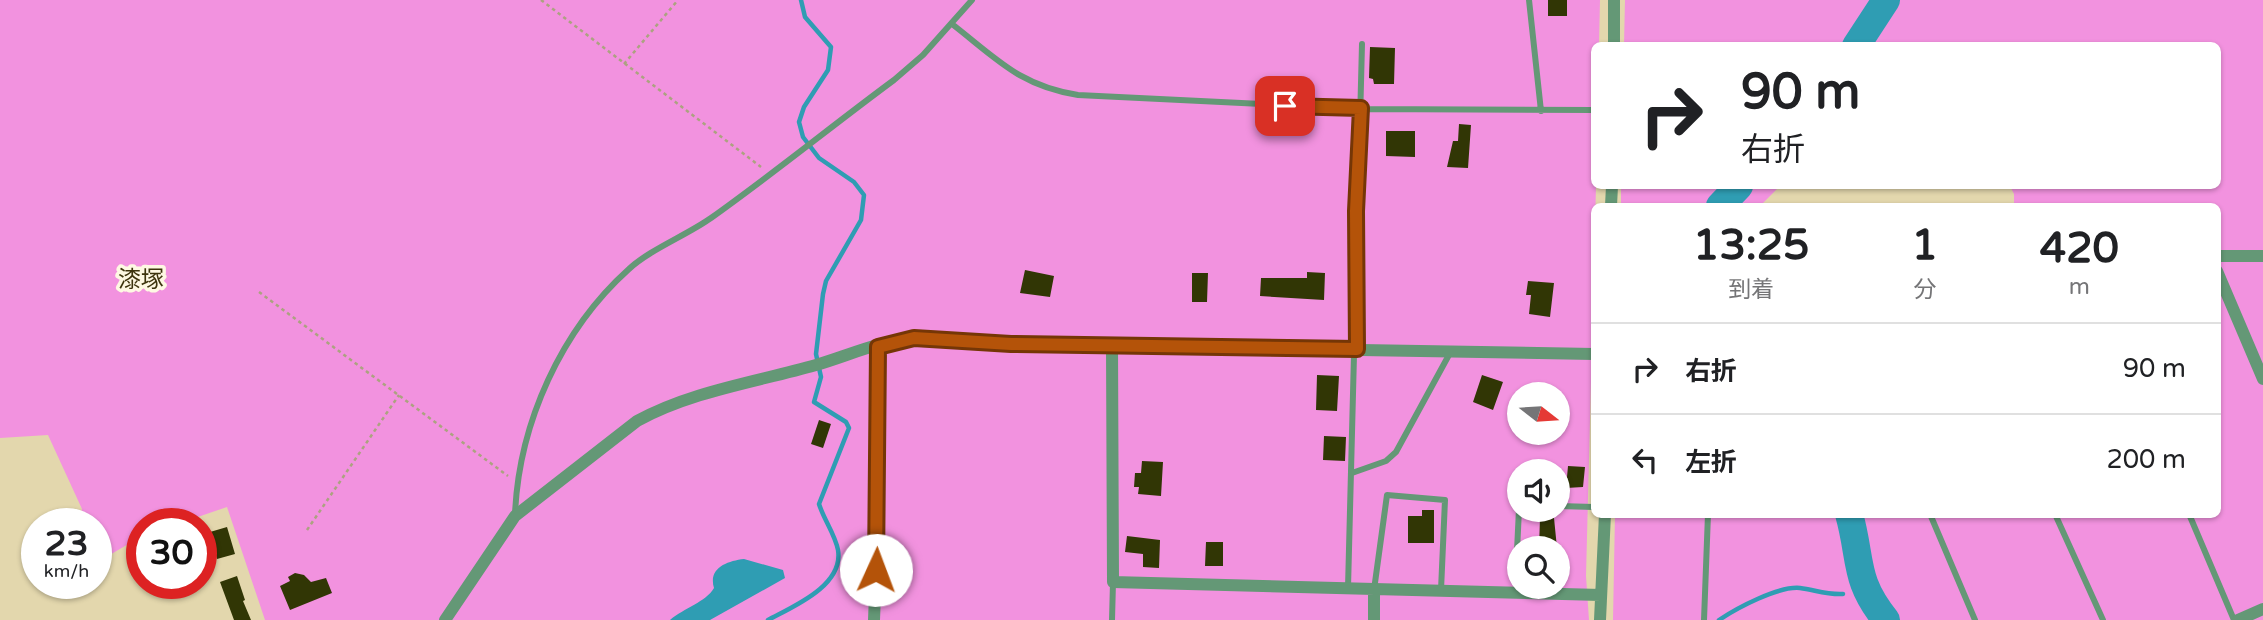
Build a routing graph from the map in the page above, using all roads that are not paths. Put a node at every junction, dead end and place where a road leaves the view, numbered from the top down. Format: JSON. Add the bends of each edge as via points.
{"nodes":[{"id":1,"x":972,"y":0,"type":"edge"},
{"id":2,"x":1529,"y":0,"type":"edge"},
{"id":3,"x":1614,"y":0,"type":"edge"},
{"id":4,"x":952,"y":24,"type":"junction"},
{"id":5,"x":1614,"y":42,"type":"edge"},
{"id":6,"x":1362,"y":44,"type":"dead end"},
{"id":7,"x":1361,"y":108,"type":"junction"},
{"id":8,"x":1591,"y":110,"type":"edge"},
{"id":9,"x":1541,"y":111,"type":"junction"},
{"id":10,"x":2221,"y":256,"type":"edge"},
{"id":11,"x":2263,"y":256,"type":"edge"},
{"id":12,"x":2221,"y":280,"type":"edge"},
{"id":13,"x":1112,"y":345,"type":"junction"},
{"id":14,"x":878,"y":347,"type":"junction"},
{"id":15,"x":1357,"y":349,"type":"junction"},
{"id":16,"x":1451,"y":351,"type":"junction"},
{"id":17,"x":1591,"y":354,"type":"edge"},
{"id":18,"x":2262,"y":375,"type":"edge"},
{"id":19,"x":1352,"y":473,"type":"junction"},
{"id":20,"x":1570,"y":506,"type":"edge"},
{"id":21,"x":1591,"y":507,"type":"edge"},
{"id":22,"x":515,"y":516,"type":"junction"},
{"id":23,"x":1605,"y":518,"type":"edge"},
{"id":24,"x":1707,"y":518,"type":"edge"},
{"id":25,"x":1932,"y":518,"type":"edge"},
{"id":26,"x":2057,"y":518,"type":"edge"},
{"id":27,"x":2191,"y":518,"type":"edge"},
{"id":28,"x":1113,"y":582,"type":"junction"},
{"id":29,"x":1348,"y":589,"type":"junction"},
{"id":30,"x":1374,"y":590,"type":"junction"},
{"id":31,"x":1441,"y":592,"type":"junction"},
{"id":32,"x":1601,"y":596,"type":"junction"},
{"id":33,"x":2263,"y":609,"type":"edge"},
{"id":34,"x":445,"y":620,"type":"edge"},
{"id":35,"x":874,"y":620,"type":"edge"},
{"id":36,"x":1112,"y":620,"type":"edge"},
{"id":37,"x":1374,"y":620,"type":"edge"},
{"id":38,"x":1600,"y":620,"type":"edge"},
{"id":39,"x":1704,"y":620,"type":"edge"},
{"id":40,"x":1975,"y":620,"type":"edge"},
{"id":41,"x":2103,"y":620,"type":"edge"},
{"id":42,"x":2236,"y":620,"type":"edge"}],
"edges":[{"from":1,"to":4,"type":"lane"},
{"from":2,"to":9,"type":"lane"},
{"from":3,"to":5,"type":"street"},
{"from":4,"to":7,"type":"lane","via":[[1027,82],[1051,91],[1157,101]]},
{"from":4,"to":22,"type":"lane","via":[[894,80],[710,218],[631,267],[611,288],[568,343],[547,380],[516,482]]},
{"from":6,"to":7,"type":"lane"},
{"from":7,"to":9,"type":"lane"},
{"from":7,"to":15,"type":"lane"},
{"from":8,"to":9,"type":"lane"},
{"from":10,"to":11,"type":"street"},
{"from":12,"to":18,"type":"street"},
{"from":13,"to":14,"type":"street","via":[[914,338]]},
{"from":13,"to":15,"type":"street"},
{"from":13,"to":28,"type":"street"},
{"from":14,"to":22,"type":"street","via":[[659,409]]},
{"from":14,"to":35,"type":"street"},
{"from":15,"to":16,"type":"street"},
{"from":15,"to":19,"type":"lane"},
{"from":16,"to":17,"type":"street"},
{"from":16,"to":19,"type":"lane","via":[[1396,452],[1386,461]]},
{"from":19,"to":29,"type":"lane"},
{"from":20,"to":21,"type":"lane"},
{"from":22,"to":34,"type":"street"},
{"from":23,"to":32,"type":"street"},
{"from":24,"to":39,"type":"lane"},
{"from":25,"to":40,"type":"lane"},
{"from":26,"to":41,"type":"lane"},
{"from":27,"to":42,"type":"lane"},
{"from":28,"to":29,"type":"street"},
{"from":28,"to":36,"type":"lane"},
{"from":29,"to":30,"type":"street"},
{"from":30,"to":31,"type":"street"},
{"from":30,"to":31,"type":"lane","via":[[1387,495],[1445,500]]},
{"from":30,"to":37,"type":"street"},
{"from":31,"to":32,"type":"street"},
{"from":32,"to":38,"type":"street"},
{"from":33,"to":42,"type":"street"}]}
